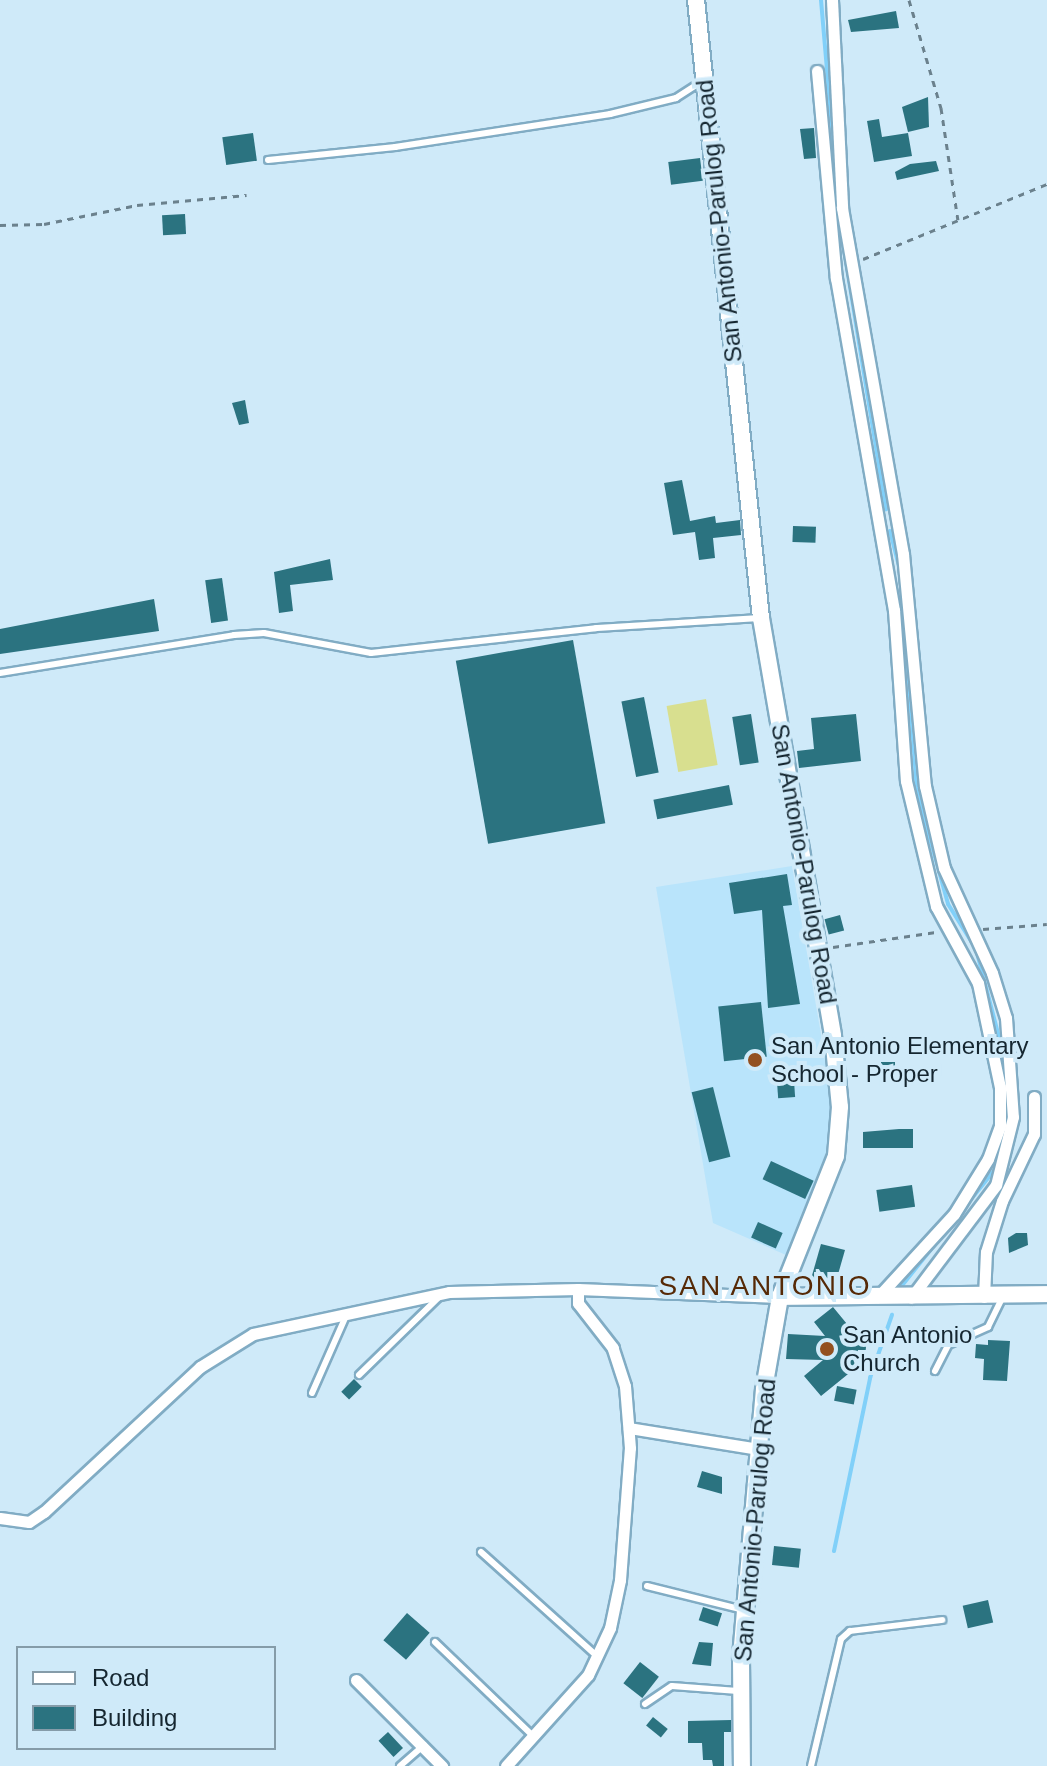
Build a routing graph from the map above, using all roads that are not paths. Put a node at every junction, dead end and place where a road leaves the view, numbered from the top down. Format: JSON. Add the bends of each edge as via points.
{"nodes":[{"id":1,"x":696,"y":0,"type":"edge"},
{"id":2,"x":832,"y":0,"type":"edge"},
{"id":3,"x":817,"y":71,"type":"dead end"},
{"id":4,"x":704,"y":80,"type":"junction"},
{"id":5,"x":268,"y":160,"type":"dead end"},
{"id":6,"x":761,"y":618,"type":"junction"},
{"id":7,"x":0,"y":673,"type":"edge"},
{"id":8,"x":1034,"y":1097,"type":"dead end"},
{"id":9,"x":578,"y":1289,"type":"junction"},
{"id":10,"x":442,"y":1294,"type":"junction"},
{"id":11,"x":1047,"y":1294,"type":"edge"},
{"id":12,"x":1003,"y":1296,"type":"junction"},
{"id":13,"x":780,"y":1297,"type":"junction"},
{"id":14,"x":878,"y":1297,"type":"junction"},
{"id":15,"x":984,"y":1297,"type":"junction"},
{"id":16,"x":910,"y":1298,"type":"junction"},
{"id":17,"x":348,"y":1312,"type":"junction"},
{"id":18,"x":935,"y":1371,"type":"dead end"},
{"id":19,"x":359,"y":1375,"type":"dead end"},
{"id":20,"x":312,"y":1393,"type":"dead end"},
{"id":21,"x":629,"y":1428,"type":"junction"},
{"id":22,"x":759,"y":1449,"type":"junction"},
{"id":23,"x":0,"y":1518,"type":"edge"},
{"id":24,"x":481,"y":1552,"type":"dead end"},
{"id":25,"x":647,"y":1586,"type":"dead end"},
{"id":26,"x":747,"y":1611,"type":"junction"},
{"id":27,"x":942,"y":1620,"type":"dead end"},
{"id":28,"x":435,"y":1642,"type":"dead end"},
{"id":29,"x":597,"y":1656,"type":"junction"},
{"id":30,"x":356,"y":1680,"type":"dead end"},
{"id":31,"x":742,"y":1691,"type":"junction"},
{"id":32,"x":645,"y":1704,"type":"dead end"},
{"id":33,"x":533,"y":1736,"type":"junction"},
{"id":34,"x":424,"y":1745,"type":"junction"},
{"id":35,"x":400,"y":1766,"type":"edge"},
{"id":36,"x":442,"y":1766,"type":"edge"},
{"id":37,"x":506,"y":1766,"type":"edge"},
{"id":38,"x":742,"y":1766,"type":"edge"},
{"id":39,"x":811,"y":1766,"type":"edge"}],
"edges":[{"from":1,"to":4,"type":"street","name":"San Antonio-Parulog Road"},
{"from":2,"to":16,"type":"street","via":[[842,208],[903,554],[925,786],[944,868],[1006,1018],[1013,1117],[996,1185]]},
{"from":3,"to":14,"type":"street","via":[[836,278],[894,610],[906,781],[936,906],[978,983],[1000,1087],[1000,1126],[988,1159],[954,1214]]},
{"from":4,"to":5,"type":"lane","via":[[676,98],[610,114],[395,147]]},
{"from":4,"to":6,"type":"street","name":"San Antonio-Parulog Road"},
{"from":6,"to":7,"type":"lane","via":[[596,628],[371,653],[264,633],[234,635]]},
{"from":6,"to":13,"type":"street","name":"San Antonio-Parulog Road","via":[[833,1036],[838,1134],[829,1181]]},
{"from":8,"to":15,"type":"street","via":[[1034,1134],[1002,1201],[986,1252]]},
{"from":9,"to":10,"type":"street"},
{"from":9,"to":13,"type":"street"},
{"from":9,"to":21,"type":"street","via":[[578,1303],[613,1348],[625,1386]]},
{"from":10,"to":17,"type":"street"},
{"from":10,"to":19,"type":"lane"},
{"from":11,"to":12,"type":"street"},
{"from":12,"to":15,"type":"street"},
{"from":12,"to":18,"type":"lane","via":[[988,1327],[948,1345]]},
{"from":13,"to":14,"type":"street"},
{"from":13,"to":22,"type":"street","name":"San Antonio-Parulog Road"},
{"from":14,"to":16,"type":"street"},
{"from":15,"to":16,"type":"street"},
{"from":17,"to":20,"type":"lane"},
{"from":17,"to":23,"type":"street","via":[[253,1334],[225,1348],[44,1512],[29,1522]]},
{"from":21,"to":22,"type":"street"},
{"from":21,"to":29,"type":"street","via":[[620,1580],[610,1628]]},
{"from":22,"to":26,"type":"street","name":"San Antonio-Parulog Road"},
{"from":24,"to":29,"type":"lane"},
{"from":25,"to":26,"type":"lane"},
{"from":26,"to":31,"type":"street","name":"San Antonio-Parulog Road"},
{"from":27,"to":39,"type":"lane","via":[[850,1631],[841,1639]]},
{"from":28,"to":33,"type":"lane"},
{"from":29,"to":33,"type":"street","via":[[588,1675]]},
{"from":30,"to":34,"type":"street"},
{"from":31,"to":32,"type":"lane","via":[[672,1686]]},
{"from":31,"to":38,"type":"street","name":"San Antonio-Parulog Road"},
{"from":33,"to":37,"type":"street"},
{"from":34,"to":35,"type":"lane"},
{"from":34,"to":36,"type":"street"}]}
